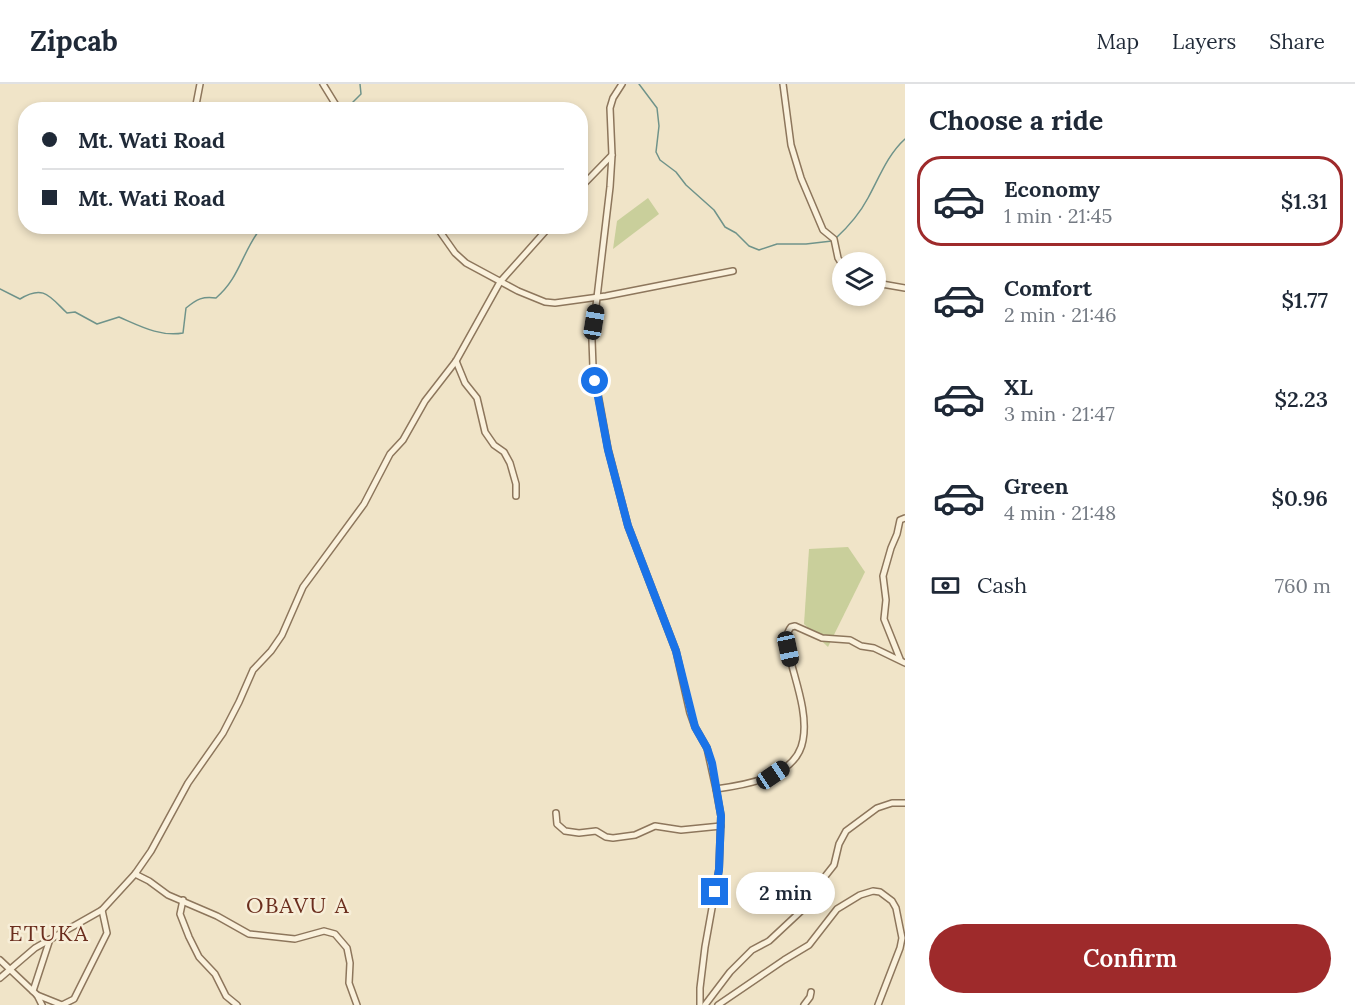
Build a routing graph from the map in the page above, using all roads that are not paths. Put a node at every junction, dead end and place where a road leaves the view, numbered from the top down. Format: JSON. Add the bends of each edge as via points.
{"nodes":[{"id":1,"x":200,"y":84,"type":"edge"},
{"id":2,"x":323,"y":84,"type":"edge"},
{"id":3,"x":622,"y":84,"type":"edge"},
{"id":4,"x":783,"y":84,"type":"edge"},
{"id":5,"x":197,"y":102,"type":"edge"},
{"id":6,"x":334,"y":102,"type":"edge"},
{"id":7,"x":612,"y":155,"type":"junction"},
{"id":8,"x":588,"y":180,"type":"edge"},
{"id":9,"x":442,"y":234,"type":"edge"},
{"id":10,"x":543,"y":234,"type":"edge"},
{"id":11,"x":837,"y":252,"type":"edge"},
{"id":12,"x":734,"y":270,"type":"dead end"},
{"id":13,"x":500,"y":282,"type":"junction"},
{"id":14,"x":886,"y":285,"type":"edge"},
{"id":15,"x":905,"y":288,"type":"edge"},
{"id":16,"x":597,"y":297,"type":"junction"},
{"id":17,"x":456,"y":361,"type":"junction"},
{"id":18,"x":516,"y":496,"type":"dead end"},
{"id":19,"x":905,"y":518,"type":"edge"},
{"id":20,"x":903,"y":661,"type":"edge"},
{"id":21,"x":716,"y":789,"type":"junction"},
{"id":22,"x":905,"y":803,"type":"edge"},
{"id":23,"x":556,"y":813,"type":"dead end"},
{"id":24,"x":721,"y":826,"type":"junction"},
{"id":25,"x":135,"y":874,"type":"junction"},
{"id":26,"x":183,"y":900,"type":"junction"},
{"id":27,"x":102,"y":910,"type":"junction"},
{"id":28,"x":50,"y":939,"type":"junction"},
{"id":29,"x":0,"y":960,"type":"edge"},
{"id":30,"x":10,"y":969,"type":"junction"},
{"id":31,"x":0,"y":978,"type":"edge"},
{"id":32,"x":811,"y":992,"type":"dead end"},
{"id":33,"x":35,"y":993,"type":"junction"},
{"id":34,"x":42,"y":1005,"type":"edge"},
{"id":35,"x":237,"y":1005,"type":"edge"},
{"id":36,"x":357,"y":1005,"type":"edge"},
{"id":37,"x":700,"y":1005,"type":"edge"},
{"id":38,"x":705,"y":1005,"type":"edge"},
{"id":39,"x":718,"y":1005,"type":"edge"},
{"id":40,"x":804,"y":1005,"type":"edge"},
{"id":41,"x":878,"y":1005,"type":"edge"}],
"edges":[{"from":1,"to":5,"type":"street"},
{"from":2,"to":6,"type":"street"},
{"from":3,"to":7,"type":"street","via":[[610,108]]},
{"from":4,"to":11,"type":"street","via":[[791,145],[801,178],[823,230],[834,239]]},
{"from":7,"to":8,"type":"street"},
{"from":7,"to":16,"type":"street"},
{"from":9,"to":13,"type":"street","via":[[466,263]]},
{"from":10,"to":13,"type":"street"},
{"from":12,"to":16,"type":"street"},
{"from":13,"to":16,"type":"street","via":[[545,302]]},
{"from":13,"to":17,"type":"street"},
{"from":14,"to":15,"type":"street"},
{"from":16,"to":21,"type":"street","via":[[592,367],[612,468],[628,526],[676,651],[690,713],[707,748]]},
{"from":17,"to":18,"type":"street","via":[[465,383],[477,398],[485,432],[510,462]]},
{"from":17,"to":25,"type":"street","via":[[390,454],[364,504],[298,595],[282,635],[253,670],[223,733],[188,783]]},
{"from":19,"to":20,"type":"street","via":[[900,520],[883,576],[884,619]]},
{"from":20,"to":21,"type":"street","via":[[850,640],[822,638],[791,627],[788,649],[803,717],[801,749],[795,759],[761,781]]},
{"from":21,"to":24,"type":"street"},
{"from":22,"to":38,"type":"street","via":[[877,808],[846,831],[834,865],[819,884],[814,899],[769,941],[752,950]]},
{"from":23,"to":24,"type":"street","via":[[557,824],[565,831],[596,831],[609,838],[635,835],[655,826],[681,831]]},
{"from":24,"to":37,"type":"street","via":[[719,870],[705,947]]},
{"from":25,"to":26,"type":"street"},
{"from":25,"to":27,"type":"street"},
{"from":26,"to":35,"type":"street","via":[[180,914],[199,957],[215,974],[226,996]]},
{"from":26,"to":36,"type":"street","via":[[249,934],[295,939],[324,931],[335,934],[347,948],[349,984]]},
{"from":27,"to":28,"type":"street"},
{"from":27,"to":33,"type":"street","via":[[107,933],[74,999],[62,1005]]},
{"from":28,"to":30,"type":"street"},
{"from":28,"to":33,"type":"street"},
{"from":29,"to":30,"type":"street"},
{"from":30,"to":31,"type":"street"},
{"from":30,"to":33,"type":"street"},
{"from":32,"to":40,"type":"street"},
{"from":33,"to":34,"type":"street"},
{"from":39,"to":41,"type":"street","via":[[808,945],[837,909],[873,891],[892,901],[902,938]]}]}
